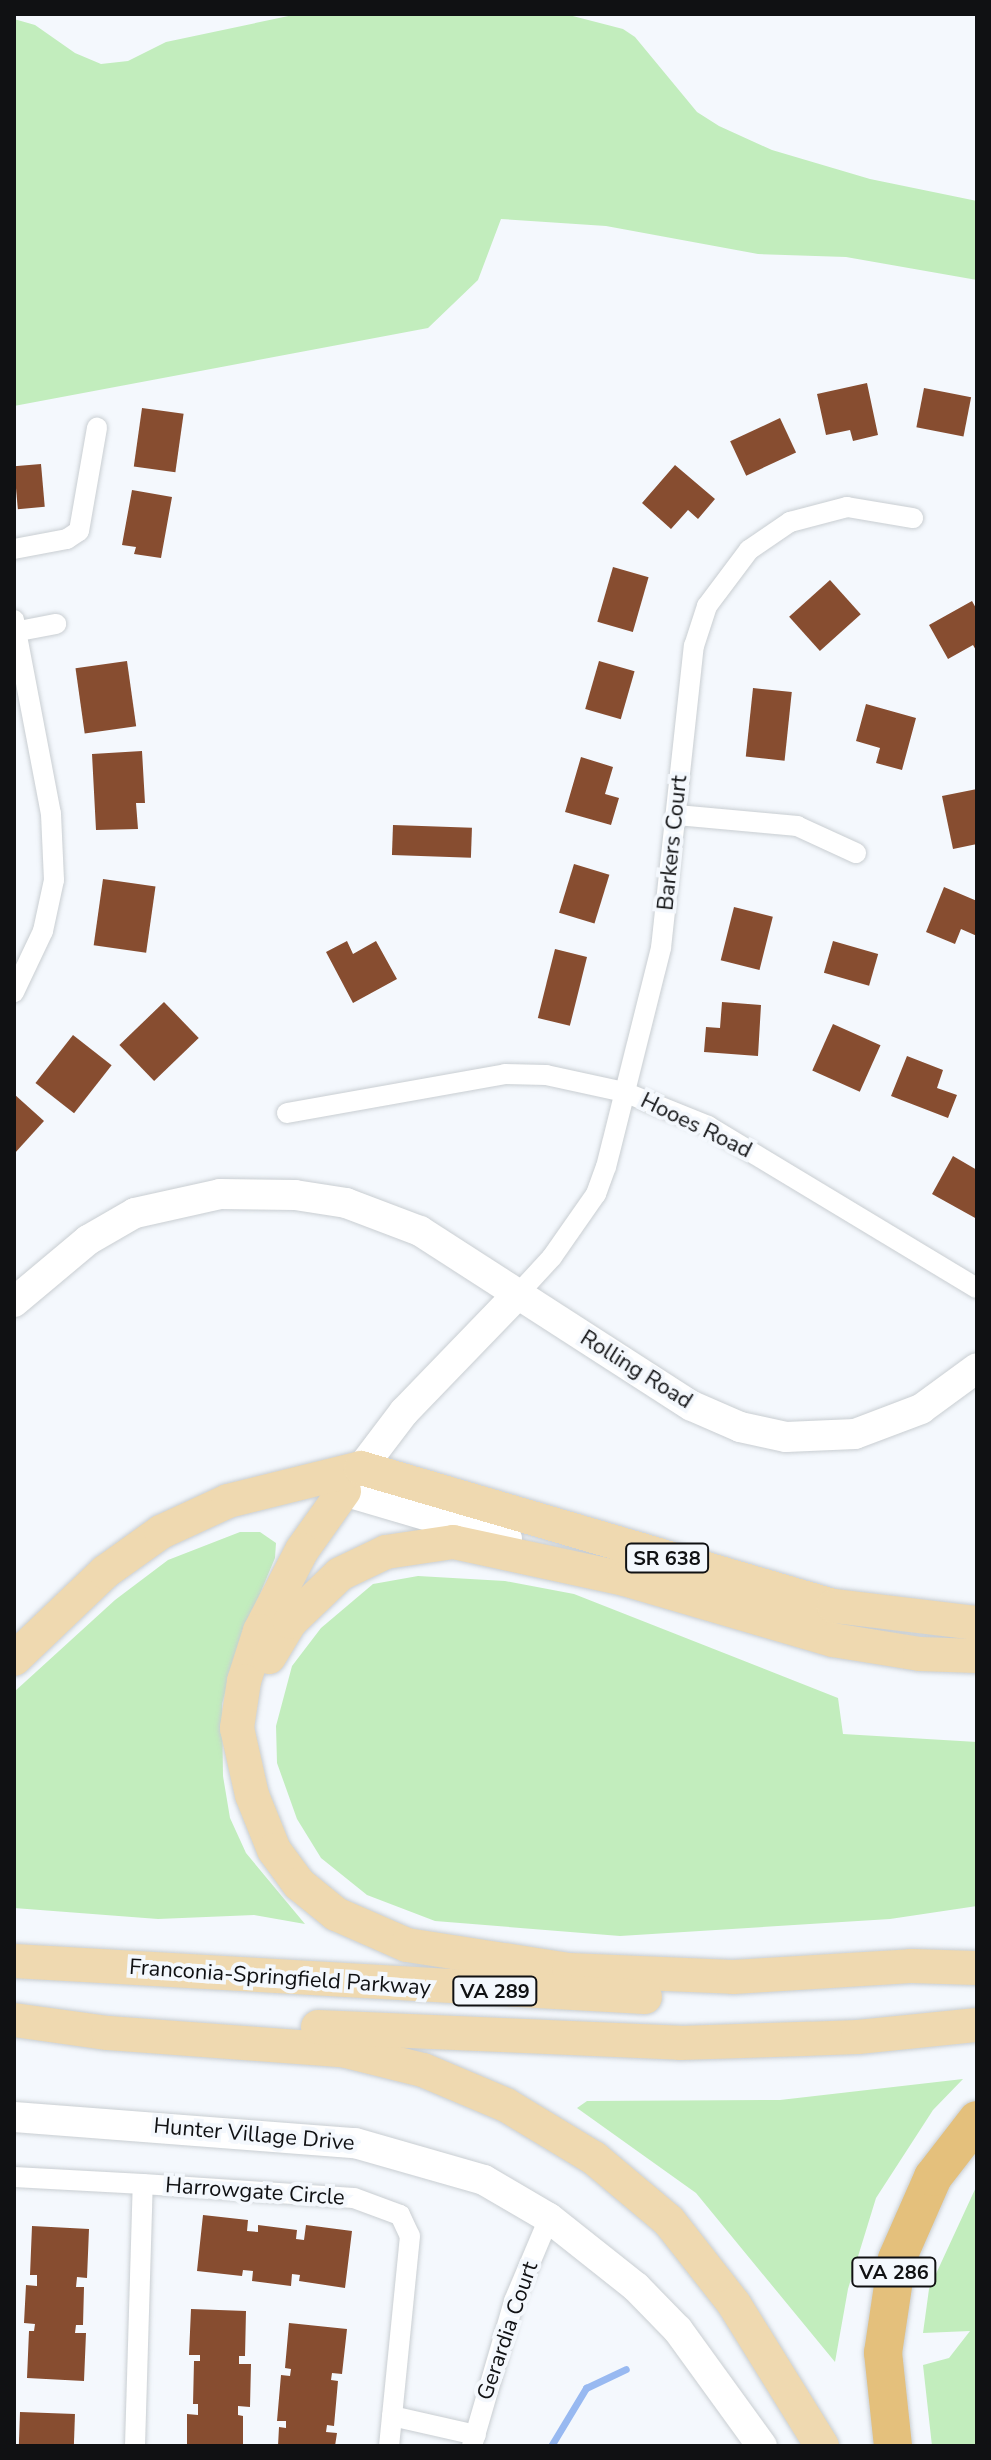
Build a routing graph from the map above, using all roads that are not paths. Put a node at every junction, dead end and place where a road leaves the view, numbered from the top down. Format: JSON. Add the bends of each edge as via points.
{"nodes":[{"id":1,"x":97,"y":428,"type":"dead end"},
{"id":2,"x":913,"y":518,"type":"dead end"},
{"id":3,"x":14,"y":549,"type":"edge"},
{"id":4,"x":56,"y":624,"type":"dead end"},
{"id":5,"x":15,"y":628,"type":"edge"},
{"id":6,"x":677,"y":815,"type":"junction"},
{"id":7,"x":856,"y":853,"type":"dead end"},
{"id":8,"x":14,"y":992,"type":"edge"},
{"id":9,"x":624,"y":1092,"type":"junction"},
{"id":10,"x":287,"y":1113,"type":"dead end"},
{"id":11,"x":977,"y":1288,"type":"edge"},
{"id":12,"x":518,"y":1294,"type":"junction"},
{"id":13,"x":14,"y":1302,"type":"edge"},
{"id":14,"x":977,"y":1368,"type":"edge"},
{"id":15,"x":352,"y":1480,"type":"junction"},
{"id":16,"x":624,"y":1579,"type":"junction"},
{"id":17,"x":977,"y":1623,"type":"edge"},
{"id":18,"x":977,"y":1656,"type":"edge"},
{"id":19,"x":14,"y":1659,"type":"edge"},
{"id":20,"x":247,"y":1769,"type":"junction"},
{"id":21,"x":14,"y":1961,"type":"edge"},
{"id":22,"x":977,"y":1968,"type":"edge"},
{"id":23,"x":977,"y":1979,"type":"edge"},
{"id":24,"x":14,"y":2012,"type":"edge"},
{"id":25,"x":14,"y":2020,"type":"edge"},
{"id":26,"x":977,"y":2025,"type":"edge"},
{"id":27,"x":14,"y":2117,"type":"edge"},
{"id":28,"x":977,"y":2120,"type":"edge"},
{"id":29,"x":14,"y":2177,"type":"edge"},
{"id":30,"x":143,"y":2184,"type":"junction"},
{"id":31,"x":549,"y":2218,"type":"junction"},
{"id":32,"x":392,"y":2416,"type":"junction"},
{"id":33,"x":474,"y":2440,"type":"edge"},
{"id":34,"x":135,"y":2446,"type":"edge"},
{"id":35,"x":389,"y":2446,"type":"edge"},
{"id":36,"x":762,"y":2446,"type":"edge"},
{"id":37,"x":822,"y":2446,"type":"edge"},
{"id":38,"x":893,"y":2446,"type":"edge"}],
"edges":[{"from":1,"to":3,"type":"street","via":[[79,531],[67,539]]},
{"from":2,"to":6,"type":"street","name":"Barkers Court","via":[[847,507],[821,511],[768,534],[732,568],[707,606],[694,646]]},
{"from":4,"to":5,"type":"street"},
{"from":5,"to":8,"type":"street","via":[[51,814],[54,880],[43,931]]},
{"from":6,"to":7,"type":"street","via":[[797,826]]},
{"from":6,"to":9,"type":"street","name":"Barkers Court","via":[[661,948]]},
{"from":9,"to":10,"type":"street","name":"Hooes Road","via":[[546,1075],[505,1074]]},
{"from":9,"to":11,"type":"street","name":"Hooes Road","via":[[708,1126]]},
{"from":9,"to":12,"type":"street","name":"Barkers Court","via":[[596,1194],[552,1257]]},
{"from":12,"to":13,"type":"street","via":[[396,1220],[335,1201],[245,1192],[185,1199],[135,1213],[88,1240]]},
{"from":12,"to":14,"type":"street","name":"Rolling Road","via":[[692,1406],[740,1427],[786,1437],[833,1437],[892,1421],[921,1409]]},
{"from":12,"to":15,"type":"street","via":[[423,1391]]},
{"from":15,"to":16,"type":"street","number":"SR 638"},
{"from":15,"to":17,"type":"main road","number":"SR 638","via":[[834,1606]]},
{"from":15,"to":19,"type":"main road","via":[[228,1501],[161,1532],[105,1572]]},
{"from":15,"to":20,"type":"main road","via":[[302,1550],[252,1655],[237,1728]]},
{"from":16,"to":18,"type":"main road","number":"SR 638","via":[[847,1643]]},
{"from":16,"to":20,"type":"main road","via":[[462,1543],[411,1546],[363,1561],[322,1589],[275,1642],[254,1704]]},
{"from":20,"to":22,"type":"main road","via":[[257,1813],[285,1868],[336,1914],[407,1945],[516,1964],[674,1977]]},
{"from":21,"to":23,"type":"main road","name":"Franconia-Springfield Parkway","number":"VA 289","via":[[600,1996],[776,1996]]},
{"from":24,"to":26,"type":"main road","name":"Franconia-Springfield Parkway","number":"VA 289","via":[[680,2043],[858,2037]]},
{"from":25,"to":37,"type":"main road","via":[[108,2033],[342,2050],[423,2070],[506,2105],[594,2158],[669,2221],[734,2304]]},
{"from":27,"to":31,"type":"street","name":"Hunter Village Drive","via":[[355,2143],[484,2180]]},
{"from":28,"to":38,"type":"highway","number":"VA 286","via":[[933,2177],[897,2259],[883,2353]]},
{"from":29,"to":30,"type":"street","name":"Harrowgate Circle"},
{"from":30,"to":32,"type":"street","name":"Harrowgate Circle","via":[[354,2198],[400,2215],[410,2236]]},
{"from":30,"to":34,"type":"street","name":"Harrowgate Circle"},
{"from":31,"to":33,"type":"street","name":"Gerardia Court","via":[[514,2301]]},
{"from":31,"to":36,"type":"street","name":"Hunter Village Drive","via":[[636,2287],[678,2330]]},
{"from":32,"to":33,"type":"street"},
{"from":32,"to":35,"type":"street","name":"Harrowgate Circle"}]}
